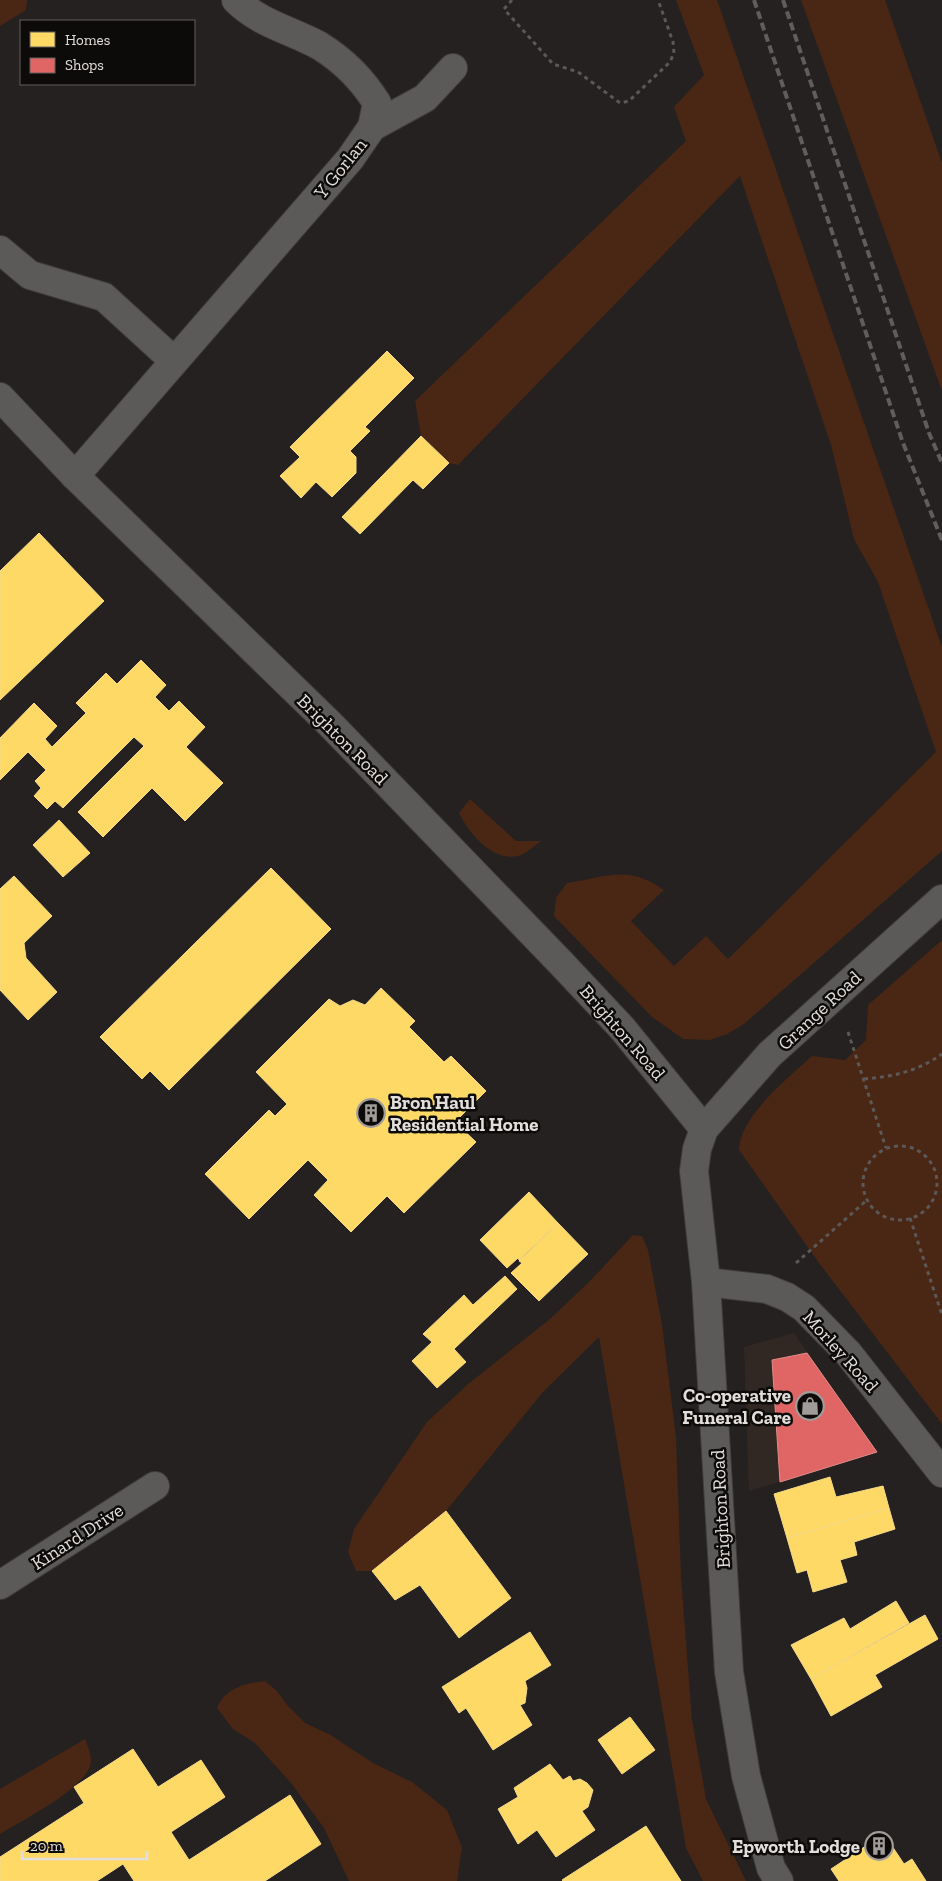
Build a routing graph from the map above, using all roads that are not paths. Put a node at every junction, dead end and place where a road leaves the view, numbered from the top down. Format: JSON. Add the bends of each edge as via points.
{"nodes":[{"id":1,"x":236,"y":0,"type":"edge"},
{"id":2,"x":453,"y":68,"type":"dead end"},
{"id":3,"x":372,"y":127,"type":"junction"},
{"id":4,"x":0,"y":250,"type":"edge"},
{"id":5,"x":174,"y":361,"type":"junction"},
{"id":6,"x":0,"y":397,"type":"edge"},
{"id":7,"x":76,"y":476,"type":"junction"},
{"id":8,"x":941,"y":901,"type":"edge"},
{"id":9,"x":704,"y":1129,"type":"junction"},
{"id":10,"x":706,"y":1282,"type":"junction"},
{"id":11,"x":942,"y":1474,"type":"edge"},
{"id":12,"x":155,"y":1486,"type":"dead end"},
{"id":13,"x":0,"y":1585,"type":"edge"},
{"id":14,"x":779,"y":1881,"type":"edge"}],
"edges":[{"from":1,"to":3,"type":"street","name":"Y Gorlan","via":[[248,12],[318,46],[349,67],[365,84],[376,103]]},
{"from":2,"to":3,"type":"street","via":[[425,98]]},
{"from":3,"to":5,"type":"street","name":"Y Gorlan","via":[[350,159]]},
{"from":4,"to":5,"type":"street","via":[[30,275],[104,297]]},
{"from":5,"to":7,"type":"street","name":"Y Gorlan"},
{"from":6,"to":7,"type":"street","name":"Brighton Road"},
{"from":7,"to":9,"type":"street","name":"Brighton Road","via":[[331,726],[534,936],[622,1028]]},
{"from":8,"to":9,"type":"street","name":"Grange Road","via":[[770,1054]]},
{"from":9,"to":10,"type":"street","name":"Brighton Road","via":[[696,1149],[694,1171]]},
{"from":10,"to":11,"type":"street","name":"Morley Road","via":[[767,1289],[804,1308],[848,1353]]},
{"from":10,"to":14,"type":"street","name":"Brighton Road","via":[[729,1672],[746,1776],[771,1868]]},
{"from":12,"to":13,"type":"street","name":"Kinard Drive"}]}
